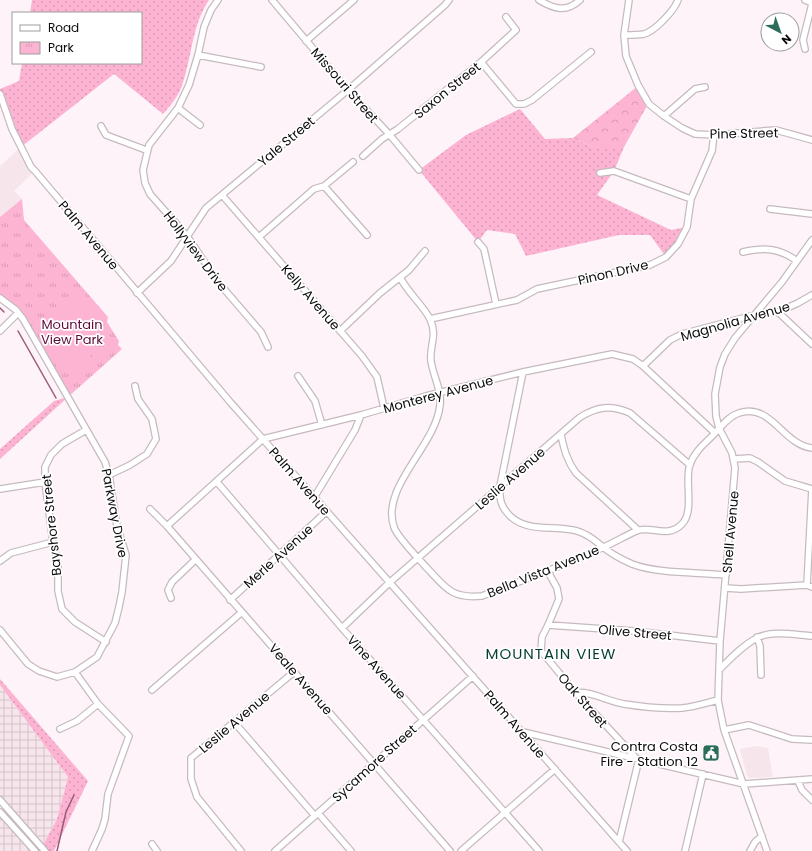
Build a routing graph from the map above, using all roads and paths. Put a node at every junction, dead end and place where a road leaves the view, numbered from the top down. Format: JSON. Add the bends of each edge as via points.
{"nodes":[{"id":1,"x":218,"y":0,"type":"edge"},
{"id":2,"x":272,"y":0,"type":"edge"},
{"id":3,"x":354,"y":0,"type":"edge"},
{"id":4,"x":449,"y":0,"type":"edge"},
{"id":5,"x":539,"y":0,"type":"edge"},
{"id":6,"x":580,"y":0,"type":"edge"},
{"id":7,"x":629,"y":0,"type":"edge"},
{"id":8,"x":678,"y":0,"type":"edge"},
{"id":9,"x":804,"y":0,"type":"edge"},
{"id":10,"x":812,"y":3,"type":"edge"},
{"id":11,"x":506,"y":18,"type":"dead end"},
{"id":12,"x":624,"y":35,"type":"junction"},
{"id":13,"x":306,"y":40,"type":"junction"},
{"id":14,"x":805,"y":50,"type":"dead end"},
{"id":15,"x":591,"y":52,"type":"dead end"},
{"id":16,"x":198,"y":55,"type":"junction"},
{"id":17,"x":481,"y":62,"type":"junction"},
{"id":18,"x":261,"y":67,"type":"dead end"},
{"id":19,"x":705,"y":87,"type":"dead end"},
{"id":20,"x":348,"y":90,"type":"junction"},
{"id":21,"x":0,"y":94,"type":"edge"},
{"id":22,"x":178,"y":108,"type":"junction"},
{"id":23,"x":664,"y":116,"type":"junction"},
{"id":24,"x":200,"y":125,"type":"dead end"},
{"id":25,"x":101,"y":126,"type":"dead end"},
{"id":26,"x":389,"y":134,"type":"junction"},
{"id":27,"x":714,"y":135,"type":"junction"},
{"id":28,"x":812,"y":140,"type":"edge"},
{"id":29,"x":146,"y":150,"type":"junction"},
{"id":30,"x":363,"y":156,"type":"dead end"},
{"id":31,"x":353,"y":162,"type":"dead end"},
{"id":32,"x":419,"y":170,"type":"dead end"},
{"id":33,"x":600,"y":173,"type":"dead end"},
{"id":34,"x":324,"y":186,"type":"junction"},
{"id":35,"x":222,"y":195,"type":"junction"},
{"id":36,"x":691,"y":199,"type":"junction"},
{"id":37,"x":770,"y":209,"type":"dead end"},
{"id":38,"x":812,"y":214,"type":"edge"},
{"id":39,"x":367,"y":235,"type":"dead end"},
{"id":40,"x":188,"y":236,"type":"junction"},
{"id":41,"x":259,"y":237,"type":"junction"},
{"id":42,"x":812,"y":240,"type":"edge"},
{"id":43,"x":478,"y":242,"type":"dead end"},
{"id":44,"x":425,"y":251,"type":"dead end"},
{"id":45,"x":743,"y":252,"type":"dead end"},
{"id":46,"x":797,"y":261,"type":"junction"},
{"id":47,"x":400,"y":277,"type":"junction"},
{"id":48,"x":137,"y":293,"type":"junction"},
{"id":49,"x":812,"y":295,"type":"edge"},
{"id":50,"x":0,"y":298,"type":"edge"},
{"id":51,"x":496,"y":304,"type":"junction"},
{"id":52,"x":778,"y":312,"type":"junction"},
{"id":53,"x":18,"y":313,"type":"junction"},
{"id":54,"x":755,"y":314,"type":"junction"},
{"id":55,"x":430,"y":319,"type":"junction"},
{"id":56,"x":0,"y":331,"type":"edge"},
{"id":57,"x":340,"y":331,"type":"junction"},
{"id":58,"x":812,"y":344,"type":"edge"},
{"id":59,"x":268,"y":347,"type":"dead end"},
{"id":60,"x":643,"y":366,"type":"junction"},
{"id":61,"x":523,"y":372,"type":"junction"},
{"id":62,"x":298,"y":376,"type":"dead end"},
{"id":63,"x":135,"y":386,"type":"dead end"},
{"id":64,"x":439,"y":394,"type":"junction"},
{"id":65,"x":384,"y":408,"type":"junction"},
{"id":66,"x":361,"y":415,"type":"junction"},
{"id":67,"x":322,"y":425,"type":"junction"},
{"id":68,"x":720,"y":428,"type":"junction"},
{"id":69,"x":86,"y":430,"type":"junction"},
{"id":70,"x":715,"y":433,"type":"junction"},
{"id":71,"x":561,"y":435,"type":"junction"},
{"id":72,"x":263,"y":439,"type":"junction"},
{"id":73,"x":812,"y":448,"type":"edge"},
{"id":74,"x":734,"y":459,"type":"junction"},
{"id":75,"x":690,"y":465,"type":"junction"},
{"id":76,"x":109,"y":475,"type":"junction"},
{"id":77,"x":45,"y":482,"type":"junction"},
{"id":78,"x":217,"y":482,"type":"junction"},
{"id":79,"x":500,"y":486,"type":"junction"},
{"id":80,"x":0,"y":489,"type":"edge"},
{"id":81,"x":812,"y":490,"type":"edge"},
{"id":82,"x":315,"y":496,"type":"junction"},
{"id":83,"x":150,"y":509,"type":"dead end"},
{"id":84,"x":326,"y":512,"type":"junction"},
{"id":85,"x":167,"y":526,"type":"junction"},
{"id":86,"x":638,"y":530,"type":"junction"},
{"id":87,"x":53,"y":542,"type":"junction"},
{"id":88,"x":603,"y":548,"type":"junction"},
{"id":89,"x":280,"y":555,"type":"junction"},
{"id":90,"x":418,"y":558,"type":"junction"},
{"id":91,"x":0,"y":560,"type":"edge"},
{"id":92,"x":195,"y":560,"type":"junction"},
{"id":93,"x":547,"y":570,"type":"junction"},
{"id":94,"x":726,"y":575,"type":"junction"},
{"id":95,"x":389,"y":583,"type":"junction"},
{"id":96,"x":809,"y":586,"type":"edge"},
{"id":97,"x":725,"y":588,"type":"junction"},
{"id":98,"x":171,"y":598,"type":"dead end"},
{"id":99,"x":230,"y":600,"type":"junction"},
{"id":100,"x":242,"y":612,"type":"junction"},
{"id":101,"x":548,"y":625,"type":"junction"},
{"id":102,"x":342,"y":628,"type":"junction"},
{"id":103,"x":0,"y":630,"type":"edge"},
{"id":104,"x":812,"y":636,"type":"edge"},
{"id":105,"x":758,"y":637,"type":"junction"},
{"id":106,"x":720,"y":641,"type":"junction"},
{"id":107,"x":106,"y":642,"type":"junction"},
{"id":108,"x":719,"y":670,"type":"junction"},
{"id":109,"x":75,"y":672,"type":"junction"},
{"id":110,"x":294,"y":672,"type":"junction"},
{"id":111,"x":761,"y":675,"type":"dead end"},
{"id":112,"x":473,"y":676,"type":"junction"},
{"id":113,"x":152,"y":690,"type":"dead end"},
{"id":114,"x":576,"y":693,"type":"junction"},
{"id":115,"x":718,"y":700,"type":"junction"},
{"id":116,"x":98,"y":704,"type":"junction"},
{"id":117,"x":423,"y":719,"type":"junction"},
{"id":118,"x":234,"y":722,"type":"junction"},
{"id":119,"x":60,"y":728,"type":"dead end"},
{"id":120,"x":724,"y":730,"type":"junction"},
{"id":121,"x":523,"y":732,"type":"junction"},
{"id":122,"x":812,"y":740,"type":"edge"},
{"id":123,"x":638,"y":759,"type":"junction"},
{"id":124,"x":374,"y":763,"type":"junction"},
{"id":125,"x":555,"y":769,"type":"junction"},
{"id":126,"x":703,"y":774,"type":"junction"},
{"id":127,"x":812,"y":779,"type":"edge"},
{"id":128,"x":798,"y":781,"type":"junction"},
{"id":129,"x":744,"y":784,"type":"junction"},
{"id":130,"x":0,"y":800,"type":"edge"},
{"id":131,"x":812,"y":800,"type":"edge"},
{"id":132,"x":0,"y":812,"type":"edge"},
{"id":133,"x":506,"y":812,"type":"junction"},
{"id":134,"x":317,"y":814,"type":"junction"},
{"id":135,"x":762,"y":836,"type":"junction"},
{"id":136,"x":619,"y":842,"type":"junction"},
{"id":137,"x":152,"y":844,"type":"dead end"},
{"id":138,"x":34,"y":851,"type":"edge"},
{"id":139,"x":45,"y":851,"type":"edge"},
{"id":140,"x":92,"y":851,"type":"edge"},
{"id":141,"x":157,"y":851,"type":"edge"},
{"id":142,"x":241,"y":851,"type":"edge"},
{"id":143,"x":275,"y":851,"type":"edge"},
{"id":144,"x":351,"y":851,"type":"edge"},
{"id":145,"x":450,"y":851,"type":"edge"},
{"id":146,"x":461,"y":851,"type":"edge"},
{"id":147,"x":539,"y":851,"type":"edge"},
{"id":148,"x":627,"y":851,"type":"edge"},
{"id":149,"x":685,"y":851,"type":"edge"},
{"id":150,"x":750,"y":851,"type":"edge"},
{"id":151,"x":767,"y":851,"type":"edge"}],
"edges":[{"from":1,"to":16,"type":"street","name":"Hollyview Drive","via":[[204,28]]},
{"from":2,"to":13,"type":"street","name":"Missouri Street"},
{"from":3,"to":13,"type":"street"},
{"from":4,"to":20,"type":"street","name":"Yale Street"},
{"from":5,"to":6,"type":"street","via":[[551,7],[559,8],[571,6]]},
{"from":7,"to":12,"type":"street","name":"Pine Street"},
{"from":8,"to":12,"type":"street","via":[[670,13],[651,31]]},
{"from":9,"to":10,"type":"street"},
{"from":10,"to":14,"type":"street","via":[[802,40]]},
{"from":11,"to":17,"type":"street","name":"Saxon Street","via":[[516,30]]},
{"from":12,"to":23,"type":"street","name":"Pine Street","via":[[626,56],[638,86],[649,104]]},
{"from":13,"to":20,"type":"street","name":"Missouri Street"},
{"from":15,"to":17,"type":"street","via":[[524,104],[516,104]]},
{"from":16,"to":18,"type":"street"},
{"from":16,"to":22,"type":"street","name":"Hollyview Drive","via":[[189,85]]},
{"from":17,"to":26,"type":"street","name":"Saxon Street"},
{"from":19,"to":23,"type":"street","via":[[695,89]]},
{"from":20,"to":26,"type":"street","name":"Missouri Street"},
{"from":20,"to":35,"type":"street","name":"Yale Street"},
{"from":21,"to":48,"type":"street","name":"Palm Avenue","via":[[12,129],[31,167]]},
{"from":22,"to":24,"type":"street"},
{"from":22,"to":29,"type":"street","name":"Hollyview Drive"},
{"from":23,"to":27,"type":"street","name":"Pine Street","via":[[695,134]]},
{"from":25,"to":29,"type":"street","via":[[106,135]]},
{"from":26,"to":30,"type":"street","name":"Saxon Street"},
{"from":26,"to":32,"type":"street","name":"Missouri Street"},
{"from":27,"to":28,"type":"street","name":"Pine Street","via":[[776,130]]},
{"from":27,"to":36,"type":"street","name":"Pinon Drive","via":[[712,151]]},
{"from":29,"to":40,"type":"street","name":"Hollyview Drive","via":[[143,170],[150,194]]},
{"from":31,"to":34,"type":"street"},
{"from":33,"to":36,"type":"street","via":[[614,171]]},
{"from":34,"to":39,"type":"street"},
{"from":34,"to":41,"type":"street","via":[[314,189]]},
{"from":35,"to":40,"type":"street","name":"Yale Street","via":[[206,208]]},
{"from":35,"to":41,"type":"street","name":"Kelly Avenue"},
{"from":36,"to":51,"type":"street","name":"Pinon Drive","via":[[687,228],[678,244],[666,257],[650,265],[537,289],[517,300]]},
{"from":37,"to":38,"type":"street"},
{"from":40,"to":48,"type":"street","name":"Yale Street","via":[[171,261]]},
{"from":40,"to":59,"type":"street","name":"Hollyview Drive","via":[[218,282],[261,332]]},
{"from":41,"to":57,"type":"street","name":"Kelly Avenue"},
{"from":42,"to":46,"type":"street","name":"Shell Avenue"},
{"from":43,"to":51,"type":"street","via":[[484,249]]},
{"from":44,"to":47,"type":"street"},
{"from":45,"to":46,"type":"street","via":[[759,248],[781,252]]},
{"from":46,"to":54,"type":"street","name":"Shell Avenue"},
{"from":47,"to":55,"type":"street"},
{"from":47,"to":57,"type":"street"},
{"from":48,"to":72,"type":"street","name":"Palm Avenue"},
{"from":49,"to":52,"type":"street","name":"Magnolia Avenue"},
{"from":50,"to":53,"type":"street","name":"Parkway Drive"},
{"from":51,"to":55,"type":"street","name":"Pinon Drive"},
{"from":52,"to":54,"type":"street","name":"Magnolia Avenue"},
{"from":52,"to":58,"type":"street"},
{"from":53,"to":56,"type":"street"},
{"from":53,"to":69,"type":"street","name":"Parkway Drive","via":[[31,331]]},
{"from":54,"to":60,"type":"street","name":"Magnolia Avenue","via":[[682,334],[670,340]]},
{"from":54,"to":68,"type":"street","name":"Shell Avenue","via":[[735,338],[720,367],[715,394],[716,416]]},
{"from":55,"to":64,"type":"street","name":"Bella Vista Avenue","via":[[434,333],[431,361]]},
{"from":57,"to":65,"type":"street","name":"Kelly Avenue","via":[[377,377]]},
{"from":60,"to":61,"type":"street","name":"Monterey Avenue","via":[[633,359],[612,354]]},
{"from":60,"to":70,"type":"street","name":"Monterey Avenue"},
{"from":61,"to":64,"type":"street","name":"Monterey Avenue"},
{"from":61,"to":79,"type":"street"},
{"from":62,"to":67,"type":"street","via":[[315,401]]},
{"from":63,"to":76,"type":"street","via":[[138,399],[152,419],[156,439],[147,454]]},
{"from":64,"to":65,"type":"street","name":"Monterey Avenue"},
{"from":64,"to":90,"type":"street","name":"Bella Vista Avenue","via":[[438,419],[404,477],[392,506],[394,528]]},
{"from":65,"to":66,"type":"street","name":"Monterey Avenue"},
{"from":66,"to":67,"type":"street","name":"Monterey Avenue"},
{"from":66,"to":82,"type":"street","via":[[355,430]]},
{"from":67,"to":72,"type":"street","name":"Monterey Avenue"},
{"from":68,"to":70,"type":"street","name":"Bella Vista Avenue"},
{"from":68,"to":73,"type":"street","name":"Bella Vista Avenue","via":[[738,413],[757,412],[771,420],[793,441]]},
{"from":68,"to":74,"type":"street","name":"Shell Avenue"},
{"from":69,"to":76,"type":"street","name":"Parkway Drive","via":[[106,462]]},
{"from":69,"to":77,"type":"street","name":"Bayshore Street","via":[[62,444],[50,455],[45,467]]},
{"from":70,"to":75,"type":"street","name":"Bella Vista Avenue","via":[[700,447]]},
{"from":71,"to":75,"type":"street","name":"Leslie Avenue","via":[[588,412],[602,408],[621,409],[630,413]]},
{"from":71,"to":79,"type":"street","name":"Leslie Avenue"},
{"from":71,"to":86,"type":"street","via":[[567,457],[576,473]]},
{"from":72,"to":78,"type":"street","name":"Monterey Avenue"},
{"from":72,"to":82,"type":"street","name":"Palm Avenue"},
{"from":74,"to":81,"type":"street","via":[[750,458],[785,481]]},
{"from":74,"to":94,"type":"street","name":"Shell Avenue"},
{"from":75,"to":86,"type":"street","name":"Bella Vista Avenue","via":[[688,511],[683,523],[667,531]]},
{"from":76,"to":107,"type":"street","name":"Parkway Drive","via":[[117,526],[126,555],[119,607]]},
{"from":77,"to":80,"type":"street"},
{"from":77,"to":87,"type":"street","name":"Bayshore Street"},
{"from":78,"to":85,"type":"street","name":"Monterey Avenue"},
{"from":78,"to":89,"type":"street","name":"Vine Avenue"},
{"from":79,"to":88,"type":"street","via":[[501,504],[512,518],[529,526],[581,532],[596,540]]},
{"from":79,"to":90,"type":"street","name":"Leslie Avenue"},
{"from":81,"to":96,"type":"street"},
{"from":82,"to":84,"type":"street","name":"Palm Avenue"},
{"from":83,"to":85,"type":"street","name":"Veale Avenue"},
{"from":84,"to":89,"type":"street","name":"Merle Avenue"},
{"from":84,"to":95,"type":"street","name":"Palm Avenue"},
{"from":85,"to":92,"type":"street","name":"Veale Avenue"},
{"from":86,"to":88,"type":"street","name":"Bella Vista Avenue"},
{"from":87,"to":91,"type":"street","via":[[11,553]]},
{"from":87,"to":107,"type":"street","name":"Bayshore Street","via":[[58,564],[58,591],[62,609],[74,622]]},
{"from":88,"to":93,"type":"street","name":"Bella Vista Avenue"},
{"from":88,"to":94,"type":"street","via":[[633,564],[652,569]]},
{"from":89,"to":99,"type":"street","name":"Merle Avenue"},
{"from":89,"to":102,"type":"street","name":"Vine Avenue"},
{"from":90,"to":93,"type":"street","name":"Bella Vista Avenue","via":[[446,588],[460,596],[470,597],[482,596]]},
{"from":90,"to":95,"type":"street","name":"Leslie Avenue"},
{"from":92,"to":98,"type":"street","via":[[172,582],[168,590]]},
{"from":92,"to":99,"type":"street","name":"Veale Avenue"},
{"from":93,"to":101,"type":"street","name":"Oak Street","via":[[557,588],[558,599]]},
{"from":94,"to":97,"type":"street","name":"Shell Avenue"},
{"from":95,"to":102,"type":"street","name":"Leslie Avenue"},
{"from":95,"to":112,"type":"street","name":"Palm Avenue"},
{"from":96,"to":97,"type":"street"},
{"from":97,"to":106,"type":"street","name":"Shell Avenue"},
{"from":99,"to":100,"type":"street","name":"Veale Avenue"},
{"from":100,"to":110,"type":"street","name":"Veale Avenue"},
{"from":100,"to":113,"type":"street"},
{"from":101,"to":106,"type":"street","name":"Olive Street"},
{"from":101,"to":114,"type":"street","name":"Oak Street","via":[[542,636],[541,651]]},
{"from":102,"to":117,"type":"street","name":"Vine Avenue"},
{"from":103,"to":109,"type":"street","name":"Parkway Drive","via":[[28,664],[39,671],[57,677]]},
{"from":104,"to":105,"type":"street","via":[[777,634]]},
{"from":105,"to":108,"type":"street"},
{"from":105,"to":111,"type":"street"},
{"from":106,"to":108,"type":"street","name":"Shell Avenue"},
{"from":107,"to":109,"type":"street","name":"Parkway Drive","via":[[97,657]]},
{"from":108,"to":115,"type":"street","name":"Shell Avenue"},
{"from":109,"to":116,"type":"street"},
{"from":110,"to":118,"type":"street","name":"Leslie Avenue"},
{"from":110,"to":124,"type":"street","name":"Veale Avenue"},
{"from":112,"to":117,"type":"street","name":"Sycamore Street"},
{"from":112,"to":121,"type":"street","name":"Palm Avenue"},
{"from":114,"to":115,"type":"street","via":[[585,692],[624,704],[670,708],[683,708]]},
{"from":114,"to":123,"type":"street","name":"Oak Street"},
{"from":115,"to":120,"type":"street","name":"Shell Avenue"},
{"from":116,"to":119,"type":"street","via":[[77,721]]},
{"from":116,"to":140,"type":"street","via":[[129,736],[108,794],[102,829]]},
{"from":117,"to":124,"type":"street","name":"Sycamore Street"},
{"from":117,"to":133,"type":"street","name":"Vine Avenue"},
{"from":118,"to":134,"type":"street"},
{"from":118,"to":142,"type":"street","name":"Leslie Avenue","via":[[191,758],[191,779],[197,797]]},
{"from":120,"to":122,"type":"street","via":[[749,726],[792,739]]},
{"from":120,"to":129,"type":"street","name":"Shell Avenue"},
{"from":121,"to":123,"type":"street"},
{"from":121,"to":125,"type":"street","name":"Palm Avenue"},
{"from":123,"to":126,"type":"street"},
{"from":123,"to":136,"type":"street"},
{"from":124,"to":134,"type":"street","name":"Sycamore Street"},
{"from":124,"to":145,"type":"street","name":"Veale Avenue"},
{"from":125,"to":133,"type":"street"},
{"from":125,"to":136,"type":"street","name":"Palm Avenue"},
{"from":126,"to":129,"type":"street"},
{"from":126,"to":149,"type":"street"},
{"from":127,"to":128,"type":"street"},
{"from":128,"to":129,"type":"street"},
{"from":128,"to":131,"type":"street","via":[[804,794]]},
{"from":129,"to":135,"type":"street","name":"Shell Avenue"},
{"from":130,"to":139,"type":"street"},
{"from":132,"to":138,"type":"street"},
{"from":133,"to":146,"type":"street"},
{"from":133,"to":147,"type":"street","name":"Vine Avenue"},
{"from":134,"to":143,"type":"street","name":"Sycamore Street"},
{"from":134,"to":144,"type":"street"},
{"from":135,"to":150,"type":"street"},
{"from":135,"to":151,"type":"street","name":"Shell Avenue"},
{"from":136,"to":148,"type":"street","name":"Palm Avenue"},
{"from":137,"to":141,"type":"street"}]}
